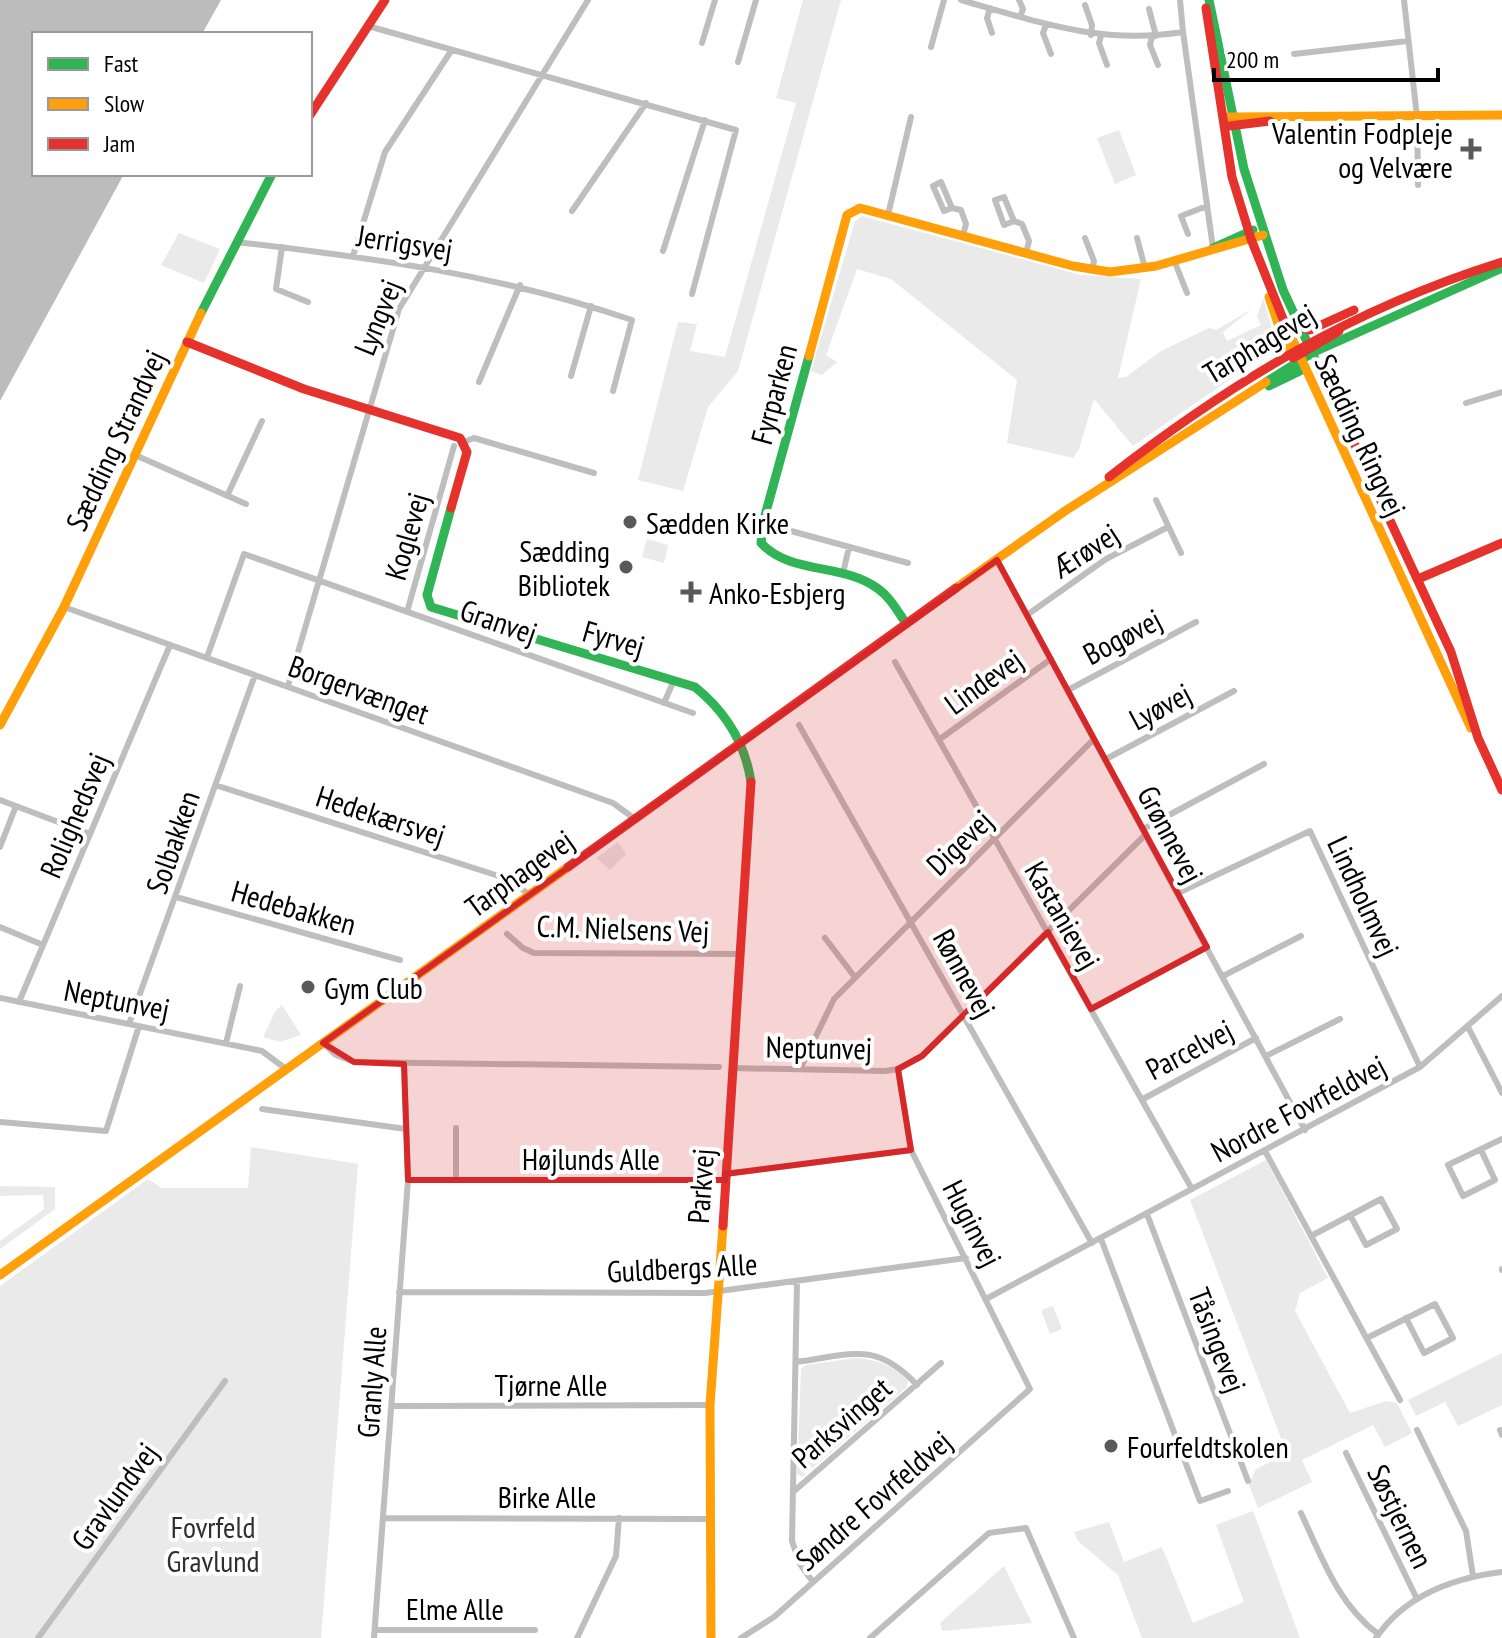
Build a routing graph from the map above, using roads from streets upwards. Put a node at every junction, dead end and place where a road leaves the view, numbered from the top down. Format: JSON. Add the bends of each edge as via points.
{"nodes":[{"id":1,"x":385,"y":0,"type":"edge"},
{"id":2,"x":588,"y":0,"type":"edge"},
{"id":3,"x":715,"y":0,"type":"edge"},
{"id":4,"x":756,"y":0,"type":"edge"},
{"id":5,"x":944,"y":0,"type":"edge"},
{"id":6,"x":961,"y":0,"type":"edge"},
{"id":7,"x":1019,"y":0,"type":"edge"},
{"id":8,"x":1180,"y":0,"type":"edge"},
{"id":9,"x":1207,"y":0,"type":"edge"},
{"id":10,"x":1404,"y":0,"type":"edge"},
{"id":11,"x":1085,"y":5,"type":"dead end"},
{"id":12,"x":990,"y":8,"type":"junction"},
{"id":13,"x":1149,"y":9,"type":"dead end"},
{"id":14,"x":1020,"y":17,"type":"junction"},
{"id":15,"x":1046,"y":25,"type":"junction"},
{"id":16,"x":368,"y":26,"type":"junction"},
{"id":17,"x":1183,"y":32,"type":"junction"},
{"id":18,"x":992,"y":33,"type":"dead end"},
{"id":19,"x":1091,"y":35,"type":"junction"},
{"id":20,"x":1101,"y":36,"type":"junction"},
{"id":21,"x":1154,"y":37,"type":"junction"},
{"id":22,"x":1408,"y":41,"type":"junction"},
{"id":23,"x":702,"y":43,"type":"dead end"},
{"id":24,"x":931,"y":47,"type":"dead end"},
{"id":25,"x":451,"y":51,"type":"junction"},
{"id":26,"x":1051,"y":54,"type":"dead end"},
{"id":27,"x":1294,"y":54,"type":"dead end"},
{"id":28,"x":738,"y":62,"type":"dead end"},
{"id":29,"x":1107,"y":65,"type":"dead end"},
{"id":30,"x":1158,"y":65,"type":"dead end"},
{"id":31,"x":543,"y":74,"type":"junction"},
{"id":32,"x":646,"y":103,"type":"junction"},
{"id":33,"x":312,"y":112,"type":"edge"},
{"id":34,"x":1502,"y":115,"type":"edge"},
{"id":35,"x":911,"y":117,"type":"dead end"},
{"id":36,"x":1417,"y":117,"type":"junction"},
{"id":37,"x":705,"y":120,"type":"junction"},
{"id":38,"x":1233,"y":121,"type":"junction"},
{"id":39,"x":1221,"y":123,"type":"junction"},
{"id":40,"x":271,"y":176,"type":"edge"},
{"id":41,"x":1418,"y":185,"type":"dead end"},
{"id":42,"x":1207,"y":206,"type":"junction"},
{"id":43,"x":952,"y":208,"type":"dead end"},
{"id":44,"x":572,"y":211,"type":"dead end"},
{"id":45,"x":888,"y":215,"type":"junction"},
{"id":46,"x":1014,"y":221,"type":"dead end"},
{"id":47,"x":1262,"y":232,"type":"junction"},
{"id":48,"x":1188,"y":234,"type":"dead end"},
{"id":49,"x":963,"y":235,"type":"junction"},
{"id":50,"x":1250,"y":236,"type":"junction"},
{"id":51,"x":1085,"y":238,"type":"dead end"},
{"id":52,"x":1137,"y":238,"type":"dead end"},
{"id":53,"x":236,"y":242,"type":"junction"},
{"id":54,"x":282,"y":247,"type":"junction"},
{"id":55,"x":1213,"y":248,"type":"junction"},
{"id":56,"x":663,"y":251,"type":"dead end"},
{"id":57,"x":1026,"y":253,"type":"junction"},
{"id":58,"x":353,"y":256,"type":"junction"},
{"id":59,"x":1174,"y":260,"type":"junction"},
{"id":60,"x":1502,"y":262,"type":"edge"},
{"id":61,"x":423,"y":266,"type":"junction"},
{"id":62,"x":1145,"y":268,"type":"junction"},
{"id":63,"x":1502,"y":268,"type":"edge"},
{"id":64,"x":1092,"y":270,"type":"junction"},
{"id":65,"x":520,"y":285,"type":"junction"},
{"id":66,"x":1187,"y":293,"type":"dead end"},
{"id":67,"x":692,"y":294,"type":"dead end"},
{"id":68,"x":1387,"y":301,"type":"junction"},
{"id":69,"x":308,"y":302,"type":"dead end"},
{"id":70,"x":591,"y":306,"type":"junction"},
{"id":71,"x":1300,"y":327,"type":"junction"},
{"id":72,"x":187,"y":342,"type":"junction"},
{"id":73,"x":1301,"y":351,"type":"junction"},
{"id":74,"x":571,"y":376,"type":"dead end"},
{"id":75,"x":479,"y":382,"type":"dead end"},
{"id":76,"x":613,"y":391,"type":"dead end"},
{"id":77,"x":1502,"y":392,"type":"edge"},
{"id":78,"x":1466,"y":403,"type":"dead end"},
{"id":79,"x":1230,"y":404,"type":"junction"},
{"id":80,"x":368,"y":408,"type":"junction"},
{"id":81,"x":262,"y":421,"type":"dead end"},
{"id":82,"x":459,"y":444,"type":"junction"},
{"id":83,"x":135,"y":455,"type":"junction"},
{"id":84,"x":447,"y":472,"type":"junction"},
{"id":85,"x":594,"y":473,"type":"dead end"},
{"id":86,"x":460,"y":476,"type":"junction"},
{"id":87,"x":227,"y":496,"type":"junction"},
{"id":88,"x":1156,"y":500,"type":"dead end"},
{"id":89,"x":246,"y":504,"type":"dead end"},
{"id":90,"x":1065,"y":511,"type":"junction"},
{"id":91,"x":1168,"y":527,"type":"junction"},
{"id":92,"x":791,"y":531,"type":"dead end"},
{"id":93,"x":1502,"y":543,"type":"edge"},
{"id":94,"x":849,"y":547,"type":"junction"},
{"id":95,"x":1181,"y":553,"type":"dead end"},
{"id":96,"x":997,"y":560,"type":"junction"},
{"id":97,"x":908,"y":563,"type":"dead end"},
{"id":98,"x":843,"y":573,"type":"junction"},
{"id":99,"x":1418,"y":579,"type":"junction"},
{"id":100,"x":319,"y":580,"type":"junction"},
{"id":101,"x":1405,"y":585,"type":"junction"},
{"id":102,"x":64,"y":607,"type":"junction"},
{"id":103,"x":407,"y":612,"type":"junction"},
{"id":104,"x":1027,"y":615,"type":"junction"},
{"id":105,"x":905,"y":622,"type":"junction"},
{"id":106,"x":1196,"y":622,"type":"dead end"},
{"id":107,"x":170,"y":645,"type":"junction"},
{"id":108,"x":207,"y":657,"type":"junction"},
{"id":109,"x":1051,"y":659,"type":"junction"},
{"id":110,"x":895,"y":662,"type":"dead end"},
{"id":111,"x":255,"y":675,"type":"junction"},
{"id":112,"x":674,"y":680,"type":"junction"},
{"id":113,"x":288,"y":686,"type":"junction"},
{"id":114,"x":1068,"y":690,"type":"junction"},
{"id":115,"x":1234,"y":691,"type":"dead end"},
{"id":116,"x":664,"y":703,"type":"junction"},
{"id":117,"x":693,"y":713,"type":"dead end"},
{"id":118,"x":0,"y":725,"type":"edge"},
{"id":119,"x":799,"y":725,"type":"dead end"},
{"id":120,"x":1478,"y":738,"type":"junction"},
{"id":121,"x":940,"y":739,"type":"junction"},
{"id":122,"x":1094,"y":739,"type":"junction"},
{"id":123,"x":740,"y":740,"type":"junction"},
{"id":124,"x":1106,"y":759,"type":"junction"},
{"id":125,"x":1264,"y":764,"type":"dead end"},
{"id":126,"x":215,"y":785,"type":"junction"},
{"id":127,"x":1502,"y":790,"type":"edge"},
{"id":128,"x":0,"y":800,"type":"edge"},
{"id":129,"x":16,"y":806,"type":"junction"},
{"id":130,"x":635,"y":819,"type":"junction"},
{"id":131,"x":1145,"y":831,"type":"junction"},
{"id":132,"x":90,"y":834,"type":"junction"},
{"id":133,"x":994,"y":838,"type":"junction"},
{"id":134,"x":0,"y":847,"type":"edge"},
{"id":135,"x":1178,"y":893,"type":"junction"},
{"id":136,"x":530,"y":895,"type":"junction"},
{"id":137,"x":176,"y":897,"type":"junction"},
{"id":138,"x":910,"y":920,"type":"junction"},
{"id":139,"x":0,"y":927,"type":"edge"},
{"id":140,"x":1048,"y":932,"type":"junction"},
{"id":141,"x":507,"y":934,"type":"dead end"},
{"id":142,"x":1301,"y":936,"type":"dead end"},
{"id":143,"x":825,"y":938,"type":"dead end"},
{"id":144,"x":43,"y":945,"type":"junction"},
{"id":145,"x":1207,"y":947,"type":"junction"},
{"id":146,"x":741,"y":954,"type":"junction"},
{"id":147,"x":400,"y":960,"type":"dead end"},
{"id":148,"x":854,"y":976,"type":"junction"},
{"id":149,"x":1223,"y":976,"type":"junction"},
{"id":150,"x":240,"y":986,"type":"dead end"},
{"id":151,"x":1502,"y":996,"type":"edge"},
{"id":152,"x":0,"y":998,"type":"edge"},
{"id":153,"x":19,"y":1002,"type":"junction"},
{"id":154,"x":1091,"y":1009,"type":"junction"},
{"id":155,"x":963,"y":1014,"type":"junction"},
{"id":156,"x":1340,"y":1019,"type":"dead end"},
{"id":157,"x":129,"y":1024,"type":"junction"},
{"id":158,"x":139,"y":1026,"type":"junction"},
{"id":159,"x":1468,"y":1027,"type":"junction"},
{"id":160,"x":1256,"y":1038,"type":"junction"},
{"id":161,"x":226,"y":1043,"type":"junction"},
{"id":162,"x":323,"y":1043,"type":"junction"},
{"id":163,"x":1266,"y":1056,"type":"junction"},
{"id":164,"x":404,"y":1064,"type":"junction"},
{"id":165,"x":719,"y":1067,"type":"dead end"},
{"id":166,"x":1420,"y":1067,"type":"junction"},
{"id":167,"x":732,"y":1068,"type":"junction"},
{"id":168,"x":286,"y":1069,"type":"junction"},
{"id":169,"x":800,"y":1069,"type":"junction"},
{"id":170,"x":898,"y":1069,"type":"junction"},
{"id":171,"x":1501,"y":1088,"type":"edge"},
{"id":172,"x":1143,"y":1099,"type":"junction"},
{"id":173,"x":262,"y":1109,"type":"dead end"},
{"id":174,"x":0,"y":1122,"type":"edge"},
{"id":175,"x":456,"y":1128,"type":"dead end"},
{"id":176,"x":406,"y":1129,"type":"junction"},
{"id":177,"x":1305,"y":1130,"type":"junction"},
{"id":178,"x":1502,"y":1139,"type":"edge"},
{"id":179,"x":911,"y":1150,"type":"junction"},
{"id":180,"x":1481,"y":1150,"type":"junction"},
{"id":181,"x":1265,"y":1151,"type":"junction"},
{"id":182,"x":725,"y":1177,"type":"junction"},
{"id":183,"x":408,"y":1180,"type":"junction"},
{"id":184,"x":456,"y":1180,"type":"junction"},
{"id":185,"x":1192,"y":1189,"type":"junction"},
{"id":186,"x":1147,"y":1214,"type":"junction"},
{"id":187,"x":1350,"y":1215,"type":"junction"},
{"id":188,"x":1311,"y":1236,"type":"junction"},
{"id":189,"x":1101,"y":1239,"type":"junction"},
{"id":190,"x":1092,"y":1243,"type":"junction"},
{"id":191,"x":966,"y":1258,"type":"junction"},
{"id":192,"x":0,"y":1275,"type":"edge"},
{"id":193,"x":797,"y":1281,"type":"junction"},
{"id":194,"x":399,"y":1292,"type":"junction"},
{"id":195,"x":716,"y":1292,"type":"junction"},
{"id":196,"x":986,"y":1299,"type":"junction"},
{"id":197,"x":1406,"y":1318,"type":"junction"},
{"id":198,"x":1367,"y":1338,"type":"junction"},
{"id":199,"x":796,"y":1362,"type":"junction"},
{"id":200,"x":941,"y":1363,"type":"dead end"},
{"id":201,"x":225,"y":1381,"type":"dead end"},
{"id":202,"x":917,"y":1385,"type":"junction"},
{"id":203,"x":1030,"y":1389,"type":"joint"},
{"id":204,"x":1400,"y":1400,"type":"dead end"},
{"id":205,"x":710,"y":1405,"type":"junction"},
{"id":206,"x":392,"y":1406,"type":"junction"},
{"id":207,"x":1417,"y":1430,"type":"dead end"},
{"id":208,"x":1346,"y":1453,"type":"dead end"},
{"id":209,"x":1248,"y":1481,"type":"dead end"},
{"id":210,"x":1228,"y":1491,"type":"dead end"},
{"id":211,"x":793,"y":1492,"type":"junction"},
{"id":212,"x":1301,"y":1513,"type":"dead end"},
{"id":213,"x":383,"y":1518,"type":"junction"},
{"id":214,"x":619,"y":1518,"type":"junction"},
{"id":215,"x":711,"y":1519,"type":"junction"},
{"id":216,"x":1502,"y":1572,"type":"edge"},
{"id":217,"x":1473,"y":1576,"type":"junction"},
{"id":218,"x":813,"y":1582,"type":"junction"},
{"id":219,"x":1417,"y":1599,"type":"junction"},
{"id":220,"x":535,"y":1630,"type":"dead end"},
{"id":221,"x":374,"y":1634,"type":"edge"},
{"id":222,"x":1377,"y":1636,"type":"edge"},
{"id":223,"x":38,"y":1638,"type":"edge"},
{"id":224,"x":577,"y":1638,"type":"edge"},
{"id":225,"x":711,"y":1638,"type":"edge"},
{"id":226,"x":741,"y":1638,"type":"edge"},
{"id":227,"x":870,"y":1638,"type":"edge"},
{"id":228,"x":1074,"y":1638,"type":"edge"}],
"edges":[{"from":1,"to":16,"type":"street"},
{"from":2,"to":31,"type":"street","name":"Lyngvej"},
{"from":3,"to":23,"type":"street"},
{"from":4,"to":28,"type":"street"},
{"from":5,"to":24,"type":"street"},
{"from":6,"to":12,"type":"street"},
{"from":7,"to":14,"type":"street"},
{"from":8,"to":17,"type":"street"},
{"from":9,"to":38,"type":"street","name":"Sædding Ringvej","via":[[1220,39]]},
{"from":9,"to":39,"type":"street","name":"Sædding Ringvej"},
{"from":10,"to":22,"type":"street"},
{"from":11,"to":19,"type":"street"},
{"from":12,"to":14,"type":"street"},
{"from":12,"to":18,"type":"street"},
{"from":13,"to":21,"type":"street"},
{"from":14,"to":15,"type":"street"},
{"from":15,"to":19,"type":"street"},
{"from":15,"to":26,"type":"street","via":[[1043,33]]},
{"from":16,"to":25,"type":"street"},
{"from":16,"to":33,"type":"street"},
{"from":17,"to":21,"type":"street"},
{"from":17,"to":42,"type":"street"},
{"from":19,"to":20,"type":"street"},
{"from":20,"to":21,"type":"street"},
{"from":20,"to":29,"type":"street"},
{"from":21,"to":30,"type":"street","via":[[1150,45]]},
{"from":22,"to":27,"type":"street"},
{"from":22,"to":36,"type":"street"},
{"from":25,"to":31,"type":"street"},
{"from":25,"to":58,"type":"street","via":[[385,152]]},
{"from":31,"to":32,"type":"street"},
{"from":31,"to":61,"type":"street","name":"Lyngvej"},
{"from":32,"to":37,"type":"street"},
{"from":32,"to":44,"type":"street"},
{"from":34,"to":36,"type":"street"},
{"from":35,"to":45,"type":"street"},
{"from":36,"to":38,"type":"street"},
{"from":36,"to":41,"type":"street"},
{"from":37,"to":56,"type":"street"},
{"from":37,"to":67,"type":"street","via":[[736,130]]},
{"from":38,"to":39,"type":"street"},
{"from":38,"to":47,"type":"street","name":"Sædding Ringvej"},
{"from":39,"to":50,"type":"street","name":"Sædding Ringvej"},
{"from":40,"to":53,"type":"street","name":"Sædding Strandvej"},
{"from":42,"to":48,"type":"street","via":[[1181,216]]},
{"from":42,"to":55,"type":"street"},
{"from":43,"to":49,"type":"street","via":[[961,210]]},
{"from":45,"to":49,"type":"street","name":"Fyrparken"},
{"from":45,"to":98,"type":"street","name":"Fyrparken","via":[[860,208],[847,215],[760,537],[773,554]]},
{"from":46,"to":57,"type":"street","via":[[1022,224],[1029,241]]},
{"from":47,"to":50,"type":"street","name":"Fyrparken"},
{"from":47,"to":71,"type":"street","name":"Sædding Ringvej"},
{"from":49,"to":57,"type":"street","name":"Fyrparken"},
{"from":50,"to":55,"type":"street","name":"Fyrparken"},
{"from":50,"to":73,"type":"street","name":"Sædding Ringvej","via":[[1270,291],[1269,302]]},
{"from":51,"to":64,"type":"street"},
{"from":52,"to":62,"type":"street"},
{"from":53,"to":54,"type":"street","name":"Jerrigsvej"},
{"from":53,"to":72,"type":"street","name":"Sædding Strandvej"},
{"from":54,"to":58,"type":"street","name":"Jerrigsvej"},
{"from":54,"to":69,"type":"street","via":[[276,289]]},
{"from":55,"to":59,"type":"street","name":"Fyrparken"},
{"from":57,"to":64,"type":"street","name":"Fyrparken"},
{"from":58,"to":61,"type":"street","name":"Jerrigsvej"},
{"from":59,"to":62,"type":"street","name":"Fyrparken"},
{"from":59,"to":66,"type":"street"},
{"from":60,"to":68,"type":"street","name":"Tarphagevej"},
{"from":61,"to":65,"type":"street","name":"Jerrigsvej"},
{"from":61,"to":80,"type":"street","name":"Lyngvej","via":[[389,335]]},
{"from":62,"to":64,"type":"street","name":"Fyrparken"},
{"from":63,"to":73,"type":"street","name":"Tarphagevej"},
{"from":65,"to":70,"type":"street","name":"Jerrigsvej"},
{"from":65,"to":75,"type":"street"},
{"from":68,"to":71,"type":"street","via":[[1310,330]]},
{"from":68,"to":73,"type":"street","name":"Tarphagevej"},
{"from":70,"to":74,"type":"street"},
{"from":70,"to":76,"type":"street","name":"Jerrigsvej","via":[[632,320]]},
{"from":71,"to":73,"type":"street","name":"Sædding Ringvej"},
{"from":72,"to":80,"type":"street","via":[[304,389]]},
{"from":72,"to":83,"type":"street","name":"Sædding Strandvej"},
{"from":73,"to":79,"type":"street"},
{"from":73,"to":79,"type":"street","via":[[1243,389]]},
{"from":73,"to":90,"type":"street","name":"Tarphagevej","via":[[1221,391]]},
{"from":73,"to":99,"type":"street","name":"Sædding Ringvej"},
{"from":73,"to":101,"type":"street","name":"Sædding Ringvej"},
{"from":77,"to":78,"type":"street"},
{"from":79,"to":90,"type":"street","name":"Tarphagevej"},
{"from":80,"to":82,"type":"street","via":[[455,435]]},
{"from":80,"to":100,"type":"street","name":"Lyngvej"},
{"from":81,"to":87,"type":"street"},
{"from":82,"to":84,"type":"street","name":"Koglevej"},
{"from":82,"to":85,"type":"street","via":[[474,438]]},
{"from":82,"to":86,"type":"street","name":"Fyrvej","via":[[467,452]]},
{"from":83,"to":87,"type":"street"},
{"from":83,"to":102,"type":"street","name":"Sædding Strandvej"},
{"from":84,"to":86,"type":"street","name":"Koglevej"},
{"from":84,"to":103,"type":"street","name":"Koglevej"},
{"from":86,"to":112,"type":"street","name":"Fyrvej","via":[[427,595],[431,607]]},
{"from":87,"to":89,"type":"street"},
{"from":88,"to":91,"type":"street"},
{"from":90,"to":96,"type":"street","name":"Tarphagevej"},
{"from":91,"to":95,"type":"street"},
{"from":91,"to":104,"type":"street","name":"Ærøvej","via":[[1106,559]]},
{"from":92,"to":94,"type":"street"},
{"from":93,"to":99,"type":"street"},
{"from":94,"to":97,"type":"street"},
{"from":94,"to":98,"type":"street"},
{"from":96,"to":104,"type":"street","name":"Grønnevej"},
{"from":96,"to":105,"type":"street","name":"Tarphagevej"},
{"from":98,"to":105,"type":"street","name":"Fyrparken","via":[[877,587]]},
{"from":99,"to":101,"type":"street"},
{"from":99,"to":120,"type":"street","name":"Sædding Ringvej","via":[[1463,683]]},
{"from":100,"to":103,"type":"street","name":"Granvej"},
{"from":100,"to":108,"type":"street","name":"Granvej","via":[[244,554]]},
{"from":100,"to":113,"type":"street","name":"Lyngvej"},
{"from":101,"to":120,"type":"street","name":"Sædding Ringvej"},
{"from":102,"to":107,"type":"street","name":"Borgervænget"},
{"from":102,"to":118,"type":"street","name":"Sædding Strandvej"},
{"from":103,"to":116,"type":"street","name":"Granvej"},
{"from":104,"to":109,"type":"street","name":"Grønnevej"},
{"from":105,"to":123,"type":"street","name":"Tarphagevej"},
{"from":106,"to":114,"type":"street","name":"Bogøvej"},
{"from":107,"to":108,"type":"street","name":"Borgervænget"},
{"from":107,"to":132,"type":"street","name":"Rolighedsvej"},
{"from":108,"to":111,"type":"street","name":"Borgervænget"},
{"from":109,"to":114,"type":"street","name":"Grønnevej"},
{"from":109,"to":121,"type":"street","name":"Lindevej"},
{"from":110,"to":121,"type":"street","name":"Kastanievej"},
{"from":111,"to":113,"type":"street","name":"Borgervænget"},
{"from":111,"to":126,"type":"street","name":"Solbakken"},
{"from":112,"to":116,"type":"street"},
{"from":112,"to":123,"type":"street","name":"Fyrvej","via":[[715,702]]},
{"from":113,"to":130,"type":"street","name":"Borgervænget","via":[[613,803]]},
{"from":114,"to":122,"type":"street","name":"Grønnevej"},
{"from":115,"to":124,"type":"street","name":"Lyøvej"},
{"from":116,"to":117,"type":"street","name":"Granvej"},
{"from":119,"to":138,"type":"street","name":"Rønnevej"},
{"from":120,"to":127,"type":"street","name":"Sædding Ringvej"},
{"from":121,"to":133,"type":"street","name":"Kastanievej"},
{"from":122,"to":124,"type":"street","name":"Grønnevej"},
{"from":122,"to":133,"type":"street","name":"Digevej"},
{"from":123,"to":130,"type":"street","name":"Tarphagevej"},
{"from":123,"to":146,"type":"street","name":"Parkvej","via":[[753,794]]},
{"from":124,"to":131,"type":"street","name":"Grønnevej"},
{"from":125,"to":131,"type":"street","name":"Neptunvej"},
{"from":126,"to":136,"type":"street","name":"Hedekærsvej","via":[[508,879]]},
{"from":126,"to":137,"type":"street","name":"Solbakken"},
{"from":128,"to":129,"type":"street"},
{"from":129,"to":132,"type":"street"},
{"from":129,"to":134,"type":"street"},
{"from":130,"to":136,"type":"street","name":"Tarphagevej"},
{"from":131,"to":135,"type":"street","name":"Grønnevej"},
{"from":131,"to":140,"type":"street","name":"Neptunvej"},
{"from":132,"to":144,"type":"street","name":"Rolighedsvej"},
{"from":133,"to":138,"type":"street","name":"Digevej"},
{"from":133,"to":140,"type":"street","name":"Kastanievej"},
{"from":135,"to":145,"type":"street","name":"Grønnevej"},
{"from":135,"to":166,"type":"street","name":"Lindholmvej","via":[[1310,831]]},
{"from":136,"to":162,"type":"street","name":"Tarphagevej"},
{"from":137,"to":147,"type":"street","name":"Hedebakken"},
{"from":137,"to":157,"type":"street","name":"Solbakken"},
{"from":138,"to":148,"type":"street","name":"Digevej"},
{"from":138,"to":155,"type":"street","name":"Rønnevej"},
{"from":139,"to":144,"type":"street"},
{"from":140,"to":154,"type":"street","name":"Kastanievej"},
{"from":140,"to":155,"type":"street","name":"Neptunvej"},
{"from":141,"to":146,"type":"street","name":"C.M. Nielsens Vej","via":[[534,953]]},
{"from":142,"to":149,"type":"street"},
{"from":143,"to":148,"type":"street"},
{"from":144,"to":153,"type":"street","name":"Rolighedsvej"},
{"from":145,"to":149,"type":"street","name":"Grønnevej"},
{"from":145,"to":154,"type":"street"},
{"from":146,"to":167,"type":"street","name":"Parkvej"},
{"from":148,"to":169,"type":"street","name":"Digevej","via":[[834,999]]},
{"from":149,"to":160,"type":"street","name":"Grønnevej"},
{"from":150,"to":161,"type":"street"},
{"from":151,"to":159,"type":"street","name":"Nordre Fovrfeldvej"},
{"from":152,"to":153,"type":"street","name":"Neptunvej"},
{"from":153,"to":157,"type":"street","name":"Neptunvej"},
{"from":154,"to":172,"type":"street","name":"Kastanievej"},
{"from":155,"to":170,"type":"street","name":"Neptunvej","via":[[922,1056]]},
{"from":155,"to":190,"type":"street","name":"Rønnevej"},
{"from":156,"to":163,"type":"street"},
{"from":157,"to":158,"type":"street","name":"Neptunvej"},
{"from":158,"to":161,"type":"street","name":"Neptunvej"},
{"from":158,"to":174,"type":"street","via":[[106,1131]]},
{"from":159,"to":166,"type":"street","name":"Nordre Fovrfeldvej"},
{"from":159,"to":171,"type":"street"},
{"from":160,"to":163,"type":"street","name":"Grønnevej"},
{"from":160,"to":172,"type":"street","name":"Parcelvej"},
{"from":161,"to":168,"type":"street","name":"Neptunvej","via":[[262,1051]]},
{"from":162,"to":164,"type":"street","via":[[354,1062]]},
{"from":162,"to":168,"type":"street","name":"Tarphagevej"},
{"from":163,"to":177,"type":"street","name":"Grønnevej"},
{"from":164,"to":165,"type":"street"},
{"from":164,"to":176,"type":"street","name":"Granly Alle"},
{"from":166,"to":177,"type":"street","name":"Nordre Fovrfeldvej"},
{"from":167,"to":169,"type":"street","name":"Neptunvej"},
{"from":167,"to":182,"type":"street","name":"Parkvej"},
{"from":168,"to":192,"type":"street","name":"Tarphagevej"},
{"from":169,"to":170,"type":"street","name":"Neptunvej"},
{"from":170,"to":179,"type":"street","name":"Huginvej"},
{"from":172,"to":185,"type":"street","name":"Kastanievej"},
{"from":173,"to":176,"type":"street"},
{"from":175,"to":184,"type":"street"},
{"from":176,"to":183,"type":"street","name":"Granly Alle"},
{"from":177,"to":181,"type":"street","name":"Nordre Fovrfeldvej"},
{"from":178,"to":180,"type":"street"},
{"from":179,"to":182,"type":"street","name":"Højlunds Alle"},
{"from":179,"to":191,"type":"street","name":"Huginvej"},
{"from":180,"to":180,"type":"street","via":[[1495,1180],[1463,1196],[1448,1165]]},
{"from":181,"to":185,"type":"street","name":"Nordre Fovrfeldvej"},
{"from":181,"to":188,"type":"street"},
{"from":182,"to":184,"type":"street","name":"Højlunds Alle"},
{"from":182,"to":195,"type":"street","name":"Parkvej"},
{"from":183,"to":184,"type":"street","name":"Højlunds Alle"},
{"from":183,"to":194,"type":"street","name":"Granly Alle"},
{"from":185,"to":186,"type":"street","name":"Nordre Fovrfeldvej"},
{"from":186,"to":189,"type":"street","name":"Nordre Fovrfeldvej"},
{"from":186,"to":209,"type":"street","name":"Tåsingevej"},
{"from":187,"to":187,"type":"street","via":[[1381,1199],[1397,1229],[1366,1245]]},
{"from":187,"to":188,"type":"street"},
{"from":188,"to":198,"type":"street"},
{"from":189,"to":190,"type":"street","name":"Nordre Fovrfeldvej"},
{"from":189,"to":210,"type":"street","via":[[1200,1501]]},
{"from":190,"to":196,"type":"street","name":"Nordre Fovrfeldvej"},
{"from":191,"to":193,"type":"street","name":"Guldbergs Alle"},
{"from":191,"to":196,"type":"street","name":"Huginvej"},
{"from":193,"to":195,"type":"street","name":"Guldbergs Alle"},
{"from":193,"to":199,"type":"street","name":"Parksvinget"},
{"from":194,"to":195,"type":"street","name":"Guldbergs Alle"},
{"from":194,"to":206,"type":"street","name":"Granly Alle"},
{"from":195,"to":205,"type":"street","name":"Parkvej"},
{"from":196,"to":203,"type":"street","name":"Huginvej"},
{"from":197,"to":197,"type":"street","via":[[1435,1304],[1453,1338],[1424,1353]]},
{"from":197,"to":198,"type":"street"},
{"from":198,"to":204,"type":"street"},
{"from":199,"to":202,"type":"street","name":"Parksvinget","via":[[866,1353],[897,1364]]},
{"from":199,"to":211,"type":"street","name":"Parksvinget"},
{"from":200,"to":202,"type":"street","name":"Parksvinget"},
{"from":201,"to":223,"type":"street","name":"Gravlundvej"},
{"from":202,"to":211,"type":"street","name":"Parksvinget"},
{"from":203,"to":218,"type":"street","name":"Søndre Fovrfeldvej"},
{"from":205,"to":206,"type":"street","name":"Tjørne Alle"},
{"from":205,"to":215,"type":"street","name":"Parkvej"},
{"from":206,"to":213,"type":"street","name":"Granly Alle"},
{"from":207,"to":217,"type":"street","name":"Søstjernen","via":[[1466,1531]]},
{"from":208,"to":219,"type":"street","name":"Søstjernen"},
{"from":211,"to":218,"type":"street","name":"Parksvinget","via":[[792,1541]]},
{"from":212,"to":222,"type":"street","name":"Søstjernen","via":[[1343,1602]]},
{"from":213,"to":214,"type":"street","name":"Birke Alle"},
{"from":213,"to":221,"type":"street","name":"Granly Alle"},
{"from":214,"to":215,"type":"street","name":"Birke Alle"},
{"from":214,"to":224,"type":"street","via":[[616,1556]]},
{"from":215,"to":225,"type":"street","name":"Parkvej"},
{"from":216,"to":217,"type":"street","name":"Søstjernen"},
{"from":217,"to":219,"type":"street","name":"Søstjernen"},
{"from":218,"to":226,"type":"street","name":"Søndre Fovrfeldvej"},
{"from":219,"to":222,"type":"street","name":"Søstjernen"},
{"from":220,"to":221,"type":"street","name":"Elme Alle"},
{"from":227,"to":228,"type":"street","via":[[989,1533],[1026,1528]]}]}
